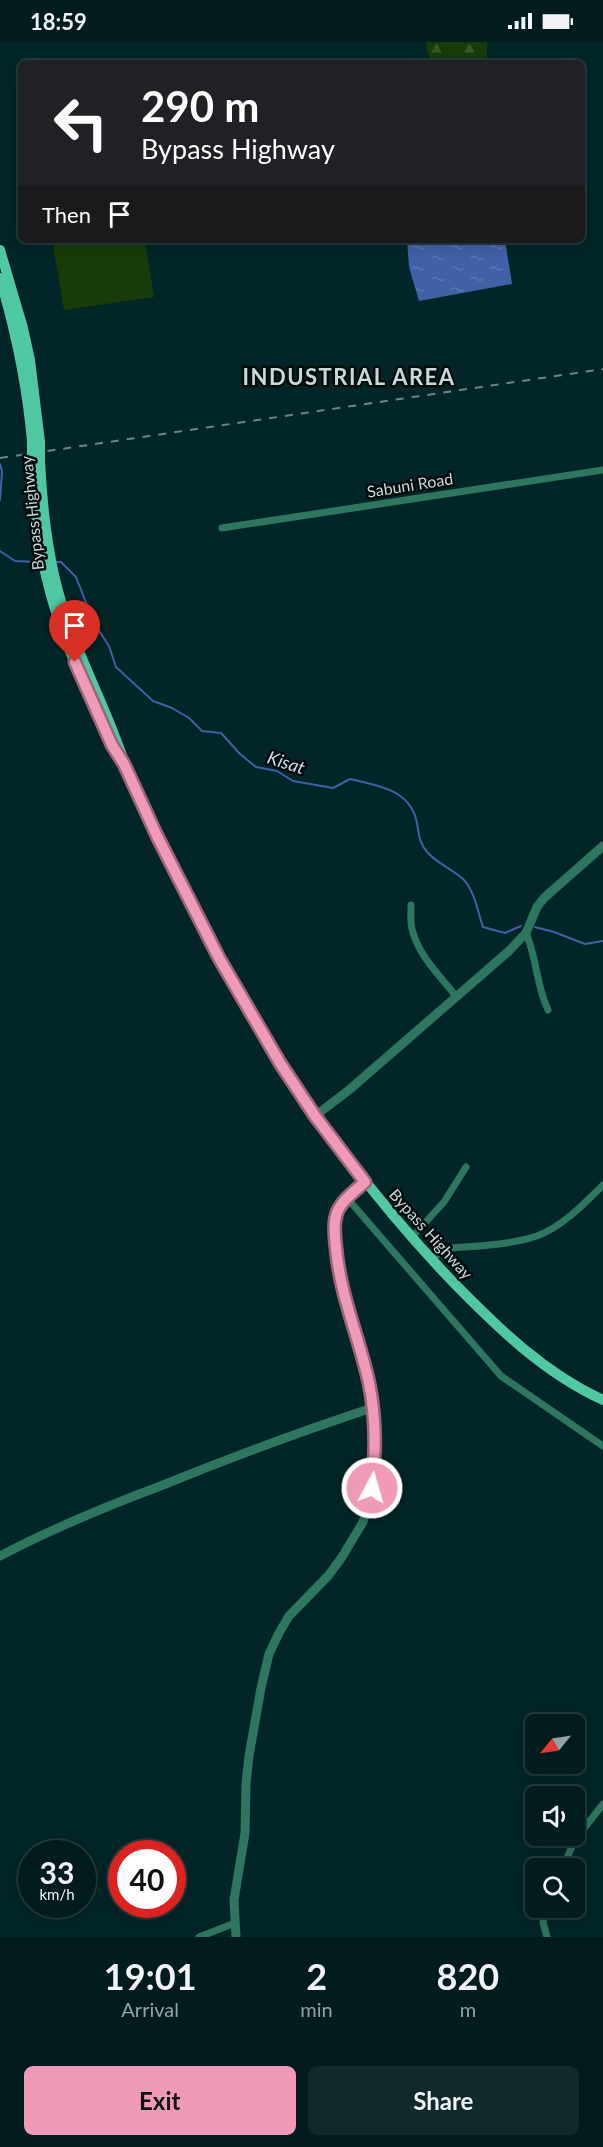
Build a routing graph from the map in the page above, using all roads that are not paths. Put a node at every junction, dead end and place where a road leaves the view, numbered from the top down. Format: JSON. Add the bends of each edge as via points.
{"nodes":[{"id":1,"x":0,"y":250,"type":"edge"},
{"id":2,"x":0,"y":278,"type":"edge"},
{"id":3,"x":36,"y":442,"type":"junction"},
{"id":4,"x":603,"y":470,"type":"edge"},
{"id":5,"x":222,"y":528,"type":"dead end"},
{"id":6,"x":603,"y":846,"type":"edge"},
{"id":7,"x":411,"y":905,"type":"dead end"},
{"id":8,"x":526,"y":933,"type":"junction"},
{"id":9,"x":456,"y":996,"type":"junction"},
{"id":10,"x":548,"y":1010,"type":"dead end"},
{"id":11,"x":315,"y":1116,"type":"junction"},
{"id":12,"x":466,"y":1167,"type":"dead end"},
{"id":13,"x":365,"y":1182,"type":"junction"},
{"id":14,"x":603,"y":1185,"type":"edge"},
{"id":15,"x":347,"y":1198,"type":"junction"},
{"id":16,"x":412,"y":1237,"type":"junction"},
{"id":17,"x":431,"y":1259,"type":"junction"},
{"id":18,"x":603,"y":1400,"type":"edge"},
{"id":19,"x":372,"y":1408,"type":"junction"},
{"id":20,"x":603,"y":1446,"type":"edge"},
{"id":21,"x":0,"y":1556,"type":"edge"},
{"id":22,"x":603,"y":1804,"type":"edge"},
{"id":23,"x":567,"y":1858,"type":"edge"},
{"id":24,"x":544,"y":1918,"type":"edge"},
{"id":25,"x":235,"y":1923,"type":"junction"},
{"id":26,"x":199,"y":1937,"type":"edge"},
{"id":27,"x":236,"y":1937,"type":"edge"},
{"id":28,"x":547,"y":1937,"type":"edge"}],
"edges":[{"from":1,"to":3,"type":"main road","name":"Bypass Highway","via":[[30,360],[37,407]]},
{"from":2,"to":3,"type":"main road","name":"Bypass Highway","via":[[19,347]]},
{"from":3,"to":11,"type":"main road","name":"Bypass Highway","bridge":true,"via":[[36,518],[47,579],[90,698],[219,958]]},
{"from":4,"to":5,"type":"street","name":"Sabuni Road"},
{"from":6,"to":8,"type":"street","via":[[543,898]]},
{"from":7,"to":9,"type":"street","via":[[412,930],[418,945]]},
{"from":8,"to":9,"type":"street"},
{"from":8,"to":10,"type":"street","via":[[535,960],[538,988]]},
{"from":9,"to":11,"type":"street"},
{"from":11,"to":13,"type":"main road","name":"Bypass Highway"},
{"from":12,"to":16,"type":"street","via":[[444,1202]]},
{"from":13,"to":15,"type":"street"},
{"from":13,"to":16,"type":"main road","name":"Bypass Highway"},
{"from":14,"to":17,"type":"street","via":[[573,1213],[538,1235],[504,1244],[450,1248]]},
{"from":15,"to":19,"type":"street","via":[[335,1217],[338,1267]]},
{"from":15,"to":20,"type":"street","via":[[501,1376]]},
{"from":16,"to":17,"type":"main road","name":"Bypass Highway"},
{"from":17,"to":18,"type":"main road","name":"Bypass Highway","via":[[536,1360]]},
{"from":19,"to":21,"type":"street","via":[[78,1517]]},
{"from":19,"to":25,"type":"street","via":[[376,1458],[363,1522],[328,1576],[289,1616],[269,1654],[249,1756]]},
{"from":22,"to":23,"type":"street","via":[[575,1840]]},
{"from":24,"to":28,"type":"street"},
{"from":25,"to":26,"type":"street"},
{"from":25,"to":27,"type":"street"}]}
